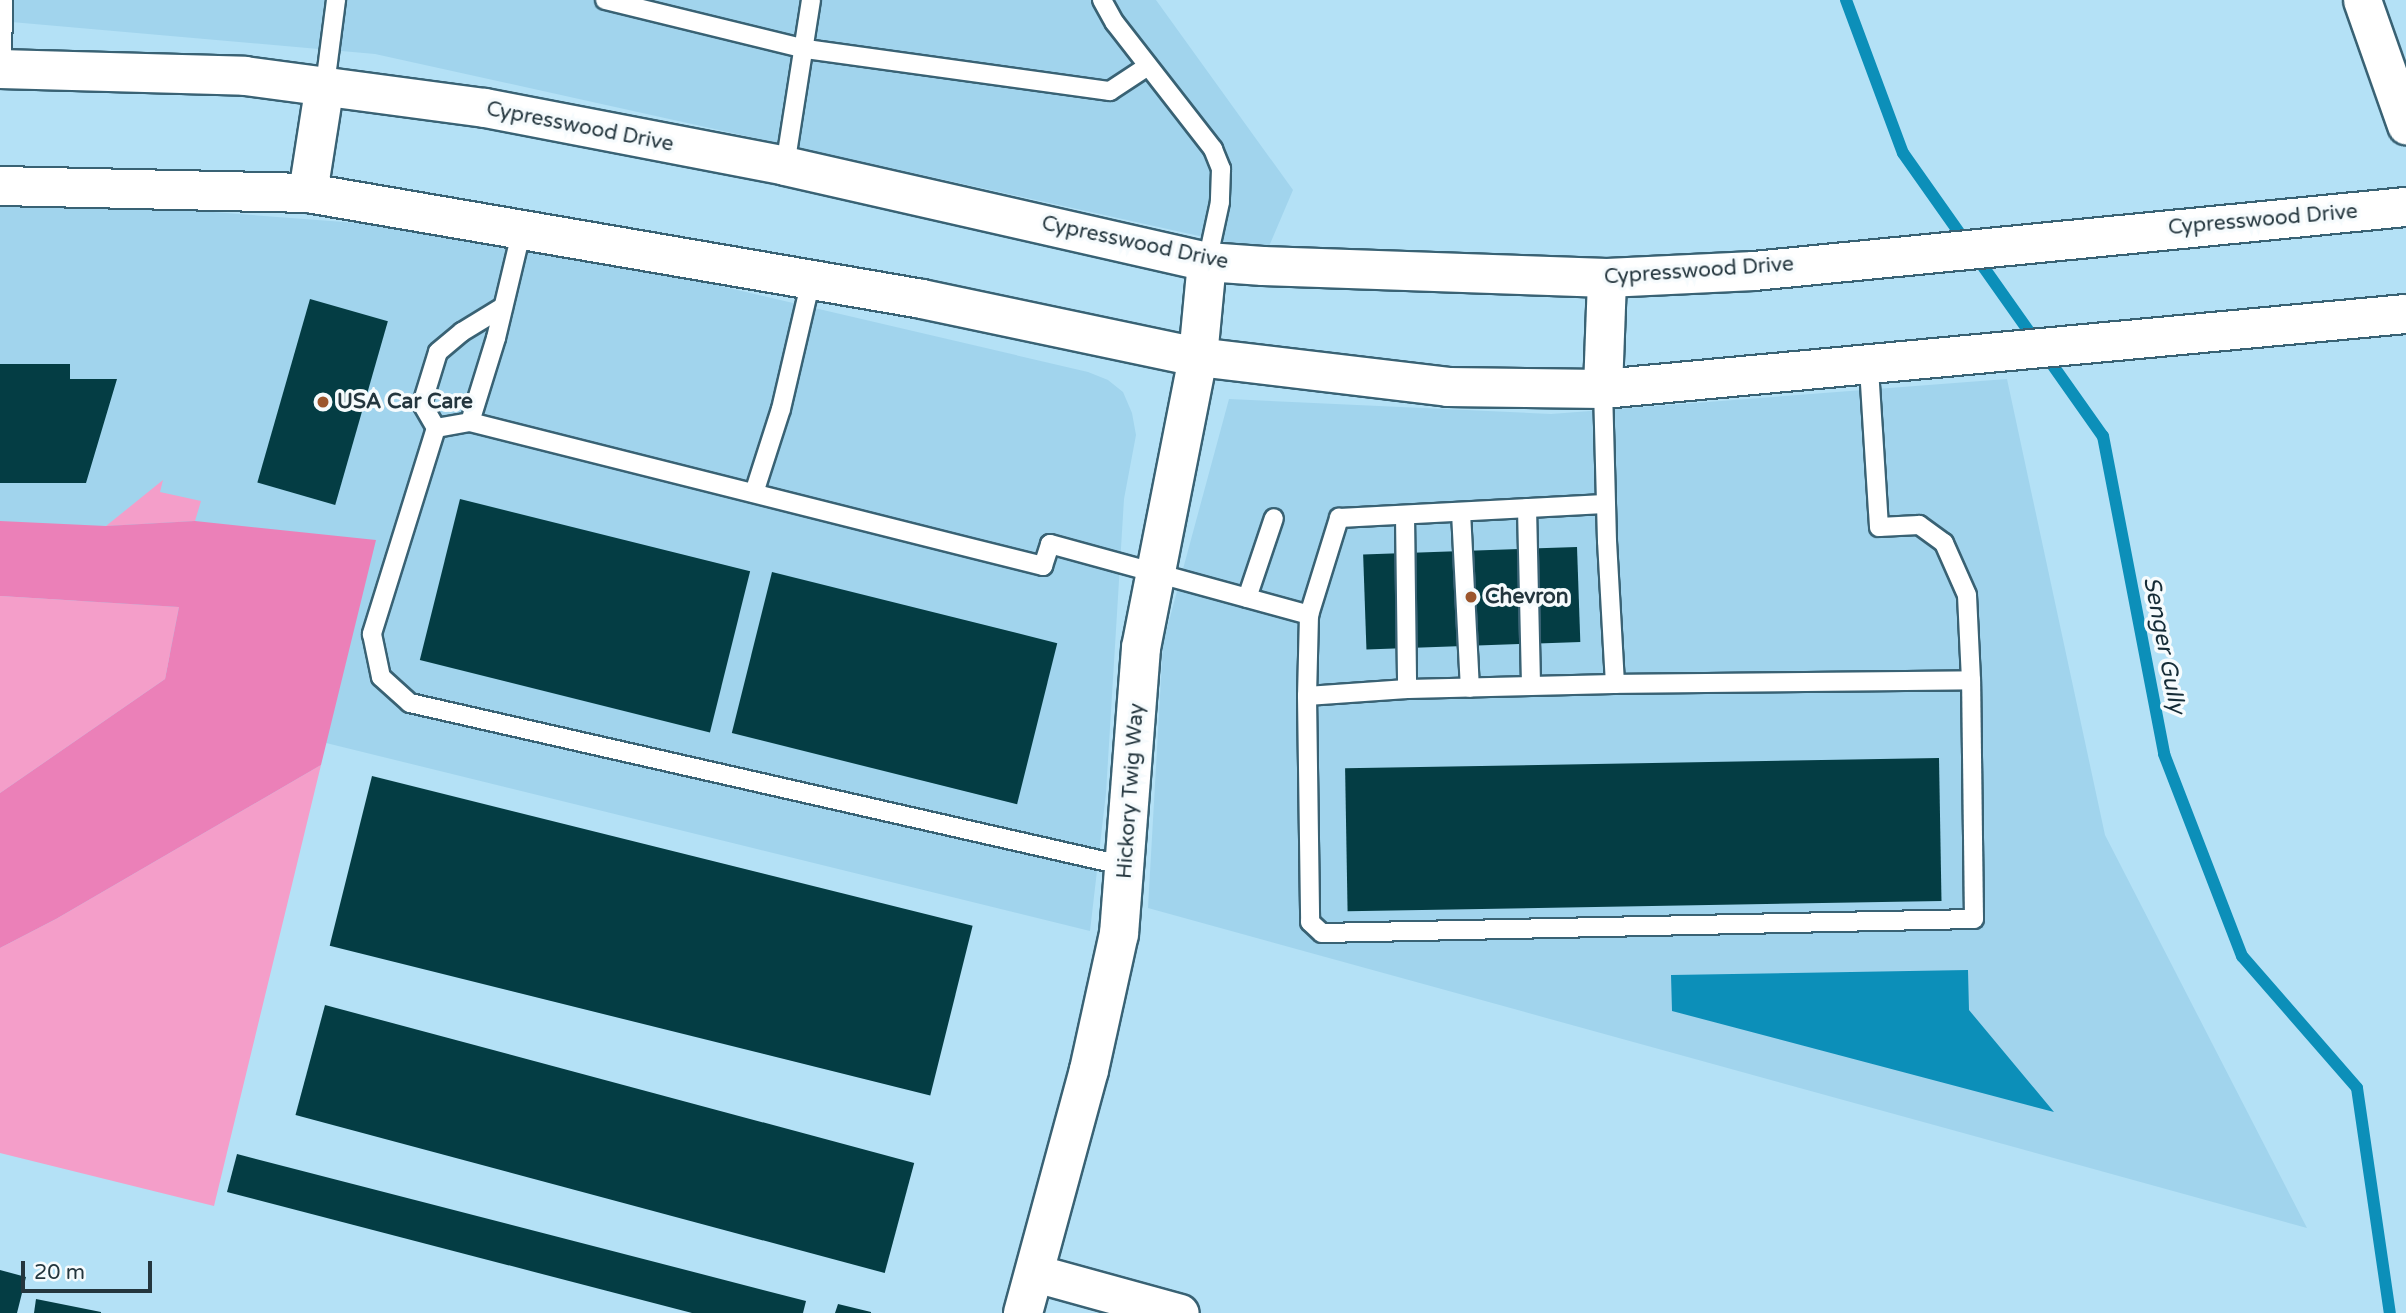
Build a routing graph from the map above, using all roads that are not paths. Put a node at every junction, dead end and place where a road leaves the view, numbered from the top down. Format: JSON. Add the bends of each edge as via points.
{"nodes":[{"id":1,"x":3,"y":0,"type":"edge"},
{"id":2,"x":336,"y":0,"type":"edge"},
{"id":3,"x":605,"y":0,"type":"edge"},
{"id":4,"x":811,"y":0,"type":"edge"},
{"id":5,"x":1102,"y":0,"type":"edge"},
{"id":6,"x":2362,"y":0,"type":"edge"},
{"id":7,"x":806,"y":50,"type":"junction"},
{"id":8,"x":1149,"y":66,"type":"junction"},
{"id":9,"x":1,"y":69,"type":"edge"},
{"id":10,"x":325,"y":85,"type":"junction"},
{"id":11,"x":2406,"y":125,"type":"edge"},
{"id":12,"x":785,"y":166,"type":"junction"},
{"id":13,"x":0,"y":186,"type":"edge"},
{"id":14,"x":309,"y":193,"type":"junction"},
{"id":15,"x":2406,"y":207,"type":"edge"},
{"id":16,"x":522,"y":229,"type":"junction"},
{"id":17,"x":1207,"y":262,"type":"junction"},
{"id":18,"x":1607,"y":278,"type":"junction"},
{"id":19,"x":811,"y":281,"type":"junction"},
{"id":20,"x":503,"y":307,"type":"junction"},
{"id":21,"x":2406,"y":314,"type":"edge"},
{"id":22,"x":1198,"y":357,"type":"junction"},
{"id":23,"x":1869,"y":366,"type":"junction"},
{"id":24,"x":1603,"y":389,"type":"junction"},
{"id":25,"x":470,"y":422,"type":"junction"},
{"id":26,"x":436,"y":428,"type":"junction"},
{"id":27,"x":754,"y":493,"type":"junction"},
{"id":28,"x":1605,"y":504,"type":"junction"},
{"id":29,"x":1527,"y":508,"type":"junction"},
{"id":30,"x":1461,"y":512,"type":"junction"},
{"id":31,"x":1405,"y":515,"type":"junction"},
{"id":32,"x":1274,"y":518,"type":"dead end"},
{"id":33,"x":1155,"y":574,"type":"junction"},
{"id":34,"x":1247,"y":598,"type":"junction"},
{"id":35,"x":1309,"y":615,"type":"junction"},
{"id":36,"x":1970,"y":680,"type":"junction"},
{"id":37,"x":1615,"y":684,"type":"junction"},
{"id":38,"x":1531,"y":685,"type":"junction"},
{"id":39,"x":1469,"y":688,"type":"junction"},
{"id":40,"x":1407,"y":689,"type":"junction"},
{"id":41,"x":1307,"y":696,"type":"junction"},
{"id":42,"x":1126,"y":866,"type":"junction"},
{"id":43,"x":1035,"y":1273,"type":"junction"},
{"id":44,"x":1023,"y":1313,"type":"edge"},
{"id":45,"x":1180,"y":1313,"type":"edge"}],
"edges":[{"from":1,"to":9,"type":"lane"},
{"from":2,"to":10,"type":"lane"},
{"from":3,"to":7,"type":"lane"},
{"from":4,"to":7,"type":"lane"},
{"from":5,"to":8,"type":"lane"},
{"from":6,"to":11,"type":"street"},
{"from":7,"to":8,"type":"lane","via":[[1110,91]]},
{"from":7,"to":12,"type":"lane"},
{"from":8,"to":17,"type":"lane","via":[[1213,149],[1221,169],[1220,202]]},
{"from":9,"to":10,"type":"main road","name":"Cypresswood Drive","via":[[245,76]]},
{"from":10,"to":12,"type":"main road","name":"Cypresswood Drive","via":[[485,108]]},
{"from":10,"to":14,"type":"main road"},
{"from":12,"to":17,"type":"main road","name":"Cypresswood Drive"},
{"from":13,"to":14,"type":"main road"},
{"from":14,"to":16,"type":"main road"},
{"from":15,"to":18,"type":"main road","name":"Cypresswood Drive","via":[[1754,271]]},
{"from":16,"to":19,"type":"main road"},
{"from":16,"to":20,"type":"lane"},
{"from":17,"to":18,"type":"main road","name":"Cypresswood Drive"},
{"from":17,"to":22,"type":"main road","name":"Hickory Twig Way"},
{"from":18,"to":24,"type":"main road"},
{"from":19,"to":22,"type":"main road","via":[[922,299]]},
{"from":19,"to":27,"type":"lane"},
{"from":20,"to":25,"type":"lane"},
{"from":20,"to":26,"type":"lane","via":[[438,352],[422,404]]},
{"from":21,"to":23,"type":"main road"},
{"from":22,"to":24,"type":"main road","via":[[1448,387]]},
{"from":22,"to":33,"type":"main road","name":"Hickory Twig Way"},
{"from":23,"to":24,"type":"main road"},
{"from":23,"to":36,"type":"lane","via":[[1879,527],[1919,525],[1944,543],[1967,595]]},
{"from":24,"to":28,"type":"lane"},
{"from":25,"to":26,"type":"lane"},
{"from":25,"to":27,"type":"lane"},
{"from":26,"to":42,"type":"lane","via":[[372,634],[381,677],[410,704]]},
{"from":27,"to":33,"type":"lane","via":[[1043,566],[1050,544]]},
{"from":28,"to":29,"type":"lane"},
{"from":28,"to":37,"type":"lane"},
{"from":29,"to":30,"type":"lane"},
{"from":29,"to":38,"type":"lane"},
{"from":30,"to":31,"type":"lane"},
{"from":30,"to":39,"type":"lane"},
{"from":31,"to":35,"type":"lane","via":[[1339,518]]},
{"from":31,"to":40,"type":"lane"},
{"from":32,"to":34,"type":"lane"},
{"from":33,"to":34,"type":"lane"},
{"from":33,"to":42,"type":"main road","name":"Hickory Twig Way","via":[[1141,648]]},
{"from":34,"to":35,"type":"lane"},
{"from":35,"to":41,"type":"lane"},
{"from":36,"to":37,"type":"lane"},
{"from":36,"to":41,"type":"lane","via":[[1974,919],[1322,933],[1310,922]]},
{"from":37,"to":38,"type":"lane"},
{"from":38,"to":39,"type":"lane"},
{"from":39,"to":40,"type":"lane"},
{"from":40,"to":41,"type":"lane"},
{"from":42,"to":43,"type":"main road","name":"Hickory Twig Way","via":[[1106,1000]]},
{"from":43,"to":44,"type":"main road","name":"Hickory Twig Way"},
{"from":43,"to":45,"type":"street"}]}
